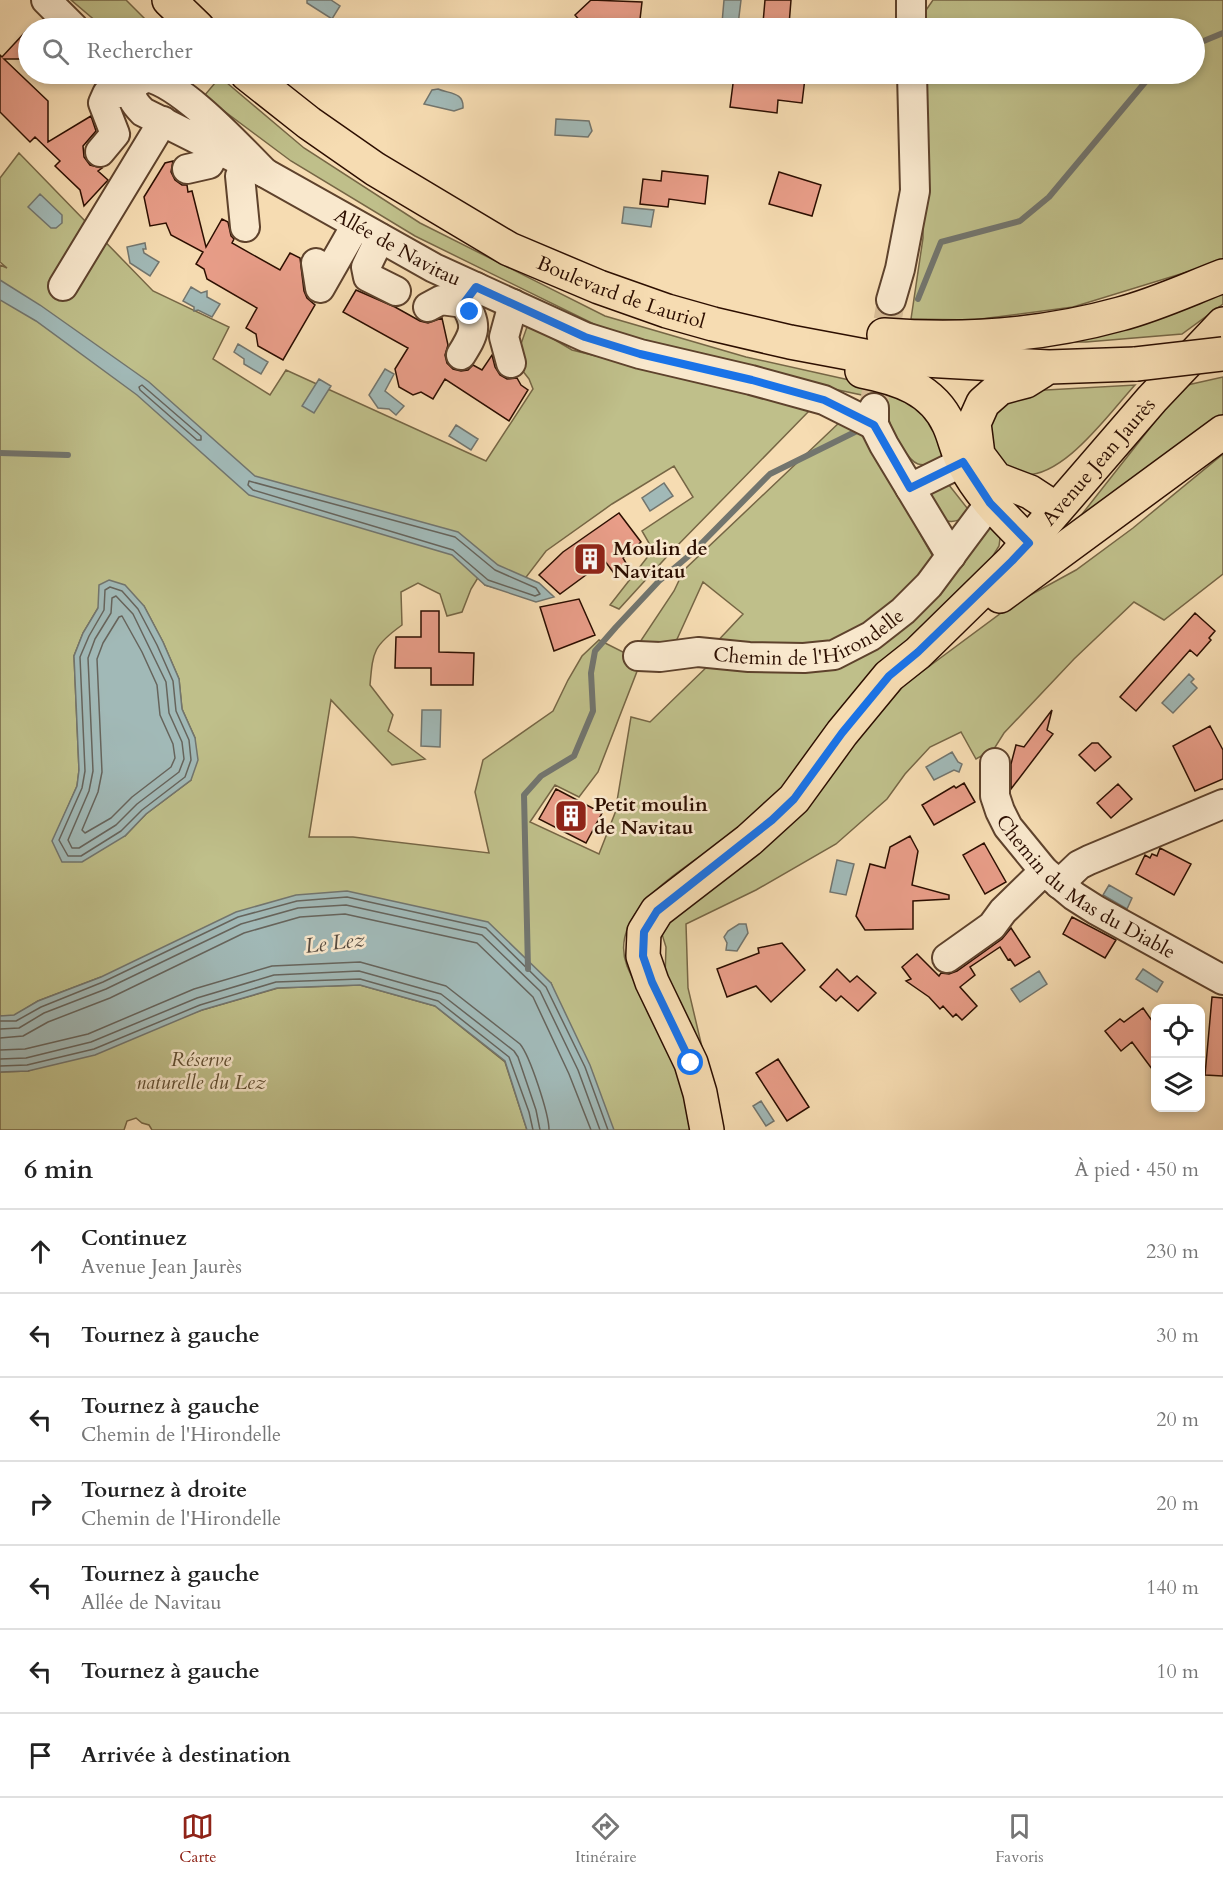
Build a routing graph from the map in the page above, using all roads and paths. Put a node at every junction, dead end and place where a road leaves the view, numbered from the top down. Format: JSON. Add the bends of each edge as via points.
{"nodes":[{"id":1,"x":46,"y":0,"type":"edge"},
{"id":2,"x":169,"y":0,"type":"edge"},
{"id":3,"x":911,"y":0,"type":"edge"},
{"id":4,"x":64,"y":18,"type":"edge"},
{"id":5,"x":188,"y":18,"type":"edge"},
{"id":6,"x":911,"y":18,"type":"edge"},
{"id":7,"x":129,"y":84,"type":"edge"},
{"id":8,"x":133,"y":84,"type":"edge"},
{"id":9,"x":163,"y":84,"type":"edge"},
{"id":10,"x":260,"y":84,"type":"edge"},
{"id":11,"x":912,"y":84,"type":"edge"},
{"id":12,"x":163,"y":121,"type":"junction"},
{"id":13,"x":217,"y":149,"type":"junction"},
{"id":14,"x":100,"y":152,"type":"dead end"},
{"id":15,"x":255,"y":169,"type":"junction"},
{"id":16,"x":187,"y":170,"type":"dead end"},
{"id":17,"x":245,"y":227,"type":"dead end"},
{"id":18,"x":368,"y":231,"type":"junction"},
{"id":19,"x":509,"y":249,"type":"junction"},
{"id":20,"x":316,"y":263,"type":"dead end"},
{"id":21,"x":1223,"y":276,"type":"edge"},
{"id":22,"x":63,"y":286,"type":"dead end"},
{"id":23,"x":396,"y":291,"type":"dead end"},
{"id":24,"x":470,"y":295,"type":"junction"},
{"id":25,"x":891,"y":300,"type":"tunnel mouth"},
{"id":26,"x":513,"y":304,"type":"junction"},
{"id":27,"x":428,"y":308,"type":"dead end"},
{"id":28,"x":713,"y":324,"type":"junction"},
{"id":29,"x":1223,"y":324,"type":"edge"},
{"id":30,"x":1223,"y":354,"type":"edge"},
{"id":31,"x":461,"y":355,"type":"dead end"},
{"id":32,"x":511,"y":363,"type":"dead end"},
{"id":33,"x":1049,"y":367,"type":"junction"},
{"id":34,"x":1223,"y":432,"type":"edge"},
{"id":35,"x":982,"y":475,"type":"junction"},
{"id":36,"x":910,"y":488,"type":"junction"},
{"id":37,"x":1056,"y":509,"type":"junction"},
{"id":38,"x":1029,"y":543,"type":"junction"},
{"id":39,"x":951,"y":556,"type":"junction"},
{"id":40,"x":918,"y":652,"type":"junction"},
{"id":41,"x":638,"y":656,"type":"dead end"},
{"id":42,"x":995,"y":763,"type":"dead end"},
{"id":43,"x":1223,"y":804,"type":"edge"},
{"id":44,"x":1051,"y":878,"type":"junction"},
{"id":45,"x":947,"y":958,"type":"dead end"},
{"id":46,"x":1223,"y":980,"type":"edge"},
{"id":47,"x":707,"y":1130,"type":"edge"}],
"edges":[{"from":1,"to":4,"type":"street"},
{"from":2,"to":5,"type":"main road"},
{"from":3,"to":6,"type":"street"},
{"from":7,"to":14,"type":"street","via":[[107,94],[103,103],[115,134]]},
{"from":8,"to":12,"type":"street","name":"Allée de Navitau","via":[[133,102],[143,112]]},
{"from":9,"to":15,"type":"street","name":"Allée de Navitau","via":[[224,132]]},
{"from":10,"to":19,"type":"main road","name":"Boulevard de Lauriol","via":[[375,170]]},
{"from":11,"to":25,"type":"street","via":[[915,191]]},
{"from":12,"to":13,"type":"street","name":"Allée de Navitau"},
{"from":12,"to":22,"type":"street"},
{"from":13,"to":15,"type":"street","name":"Allée de Navitau"},
{"from":13,"to":16,"type":"street","via":[[209,164]]},
{"from":15,"to":17,"type":"street","via":[[240,176]]},
{"from":15,"to":18,"type":"street","name":"Allée de Navitau"},
{"from":18,"to":20,"type":"street","via":[[320,288]]},
{"from":18,"to":23,"type":"street","via":[[368,277]]},
{"from":18,"to":24,"type":"street","name":"Allée de Navitau","via":[[434,268]]},
{"from":19,"to":21,"type":"main road","via":[[752,317],[803,327],[914,337],[1053,329],[1121,314]]},
{"from":19,"to":28,"type":"main road","name":"Boulevard de Lauriol","via":[[599,287]]},
{"from":24,"to":26,"type":"street","name":"Allée de Navitau"},
{"from":24,"to":27,"type":"street","via":[[441,300]]},
{"from":24,"to":31,"type":"street","via":[[475,323],[472,338]]},
{"from":26,"to":32,"type":"street","via":[[504,337]]},
{"from":26,"to":36,"type":"street","name":"Allée de Navitau","via":[[585,337],[640,354],[874,414]]},
{"from":28,"to":33,"type":"main road","name":"Boulevard de Lauriol","via":[[870,357]]},
{"from":28,"to":35,"type":"main road","via":[[736,347],[869,373],[923,392],[937,406]]},
{"from":29,"to":37,"type":"main road","name":"Avenue Jean Jaurès"},
{"from":30,"to":33,"type":"main road","name":"Boulevard de Lauriol","bridge":true,"via":[[1136,364]]},
{"from":33,"to":35,"type":"main road","via":[[1026,381],[1000,388],[983,403],[974,423]]},
{"from":34,"to":40,"type":"main road"},
{"from":35,"to":36,"type":"street"},
{"from":35,"to":37,"type":"main road","via":[[1030,492]]},
{"from":35,"to":38,"type":"main road"},
{"from":35,"to":39,"type":"street","name":"Chemin de l'Hirondelle"},
{"from":36,"to":39,"type":"street"},
{"from":37,"to":38,"type":"main road","name":"Avenue Jean Jaurès"},
{"from":38,"to":40,"type":"main road","name":"Avenue Jean Jaurès"},
{"from":39,"to":41,"type":"street","name":"Chemin de l'Hirondelle","via":[[903,611],[871,636],[834,655],[749,657],[698,651]]},
{"from":40,"to":47,"type":"main road","name":"Avenue Jean Jaurès","via":[[869,699],[794,799],[749,840],[657,911],[644,932],[643,956],[691,1063]]},
{"from":42,"to":44,"type":"street","name":"Chemin du Mas du Diable","via":[[995,796],[1000,811],[1008,827]]},
{"from":43,"to":44,"type":"street"},
{"from":44,"to":45,"type":"street","via":[[1002,911],[992,926]]},
{"from":44,"to":46,"type":"street","name":"Chemin du Mas du Diable","via":[[1096,910]]}]}
